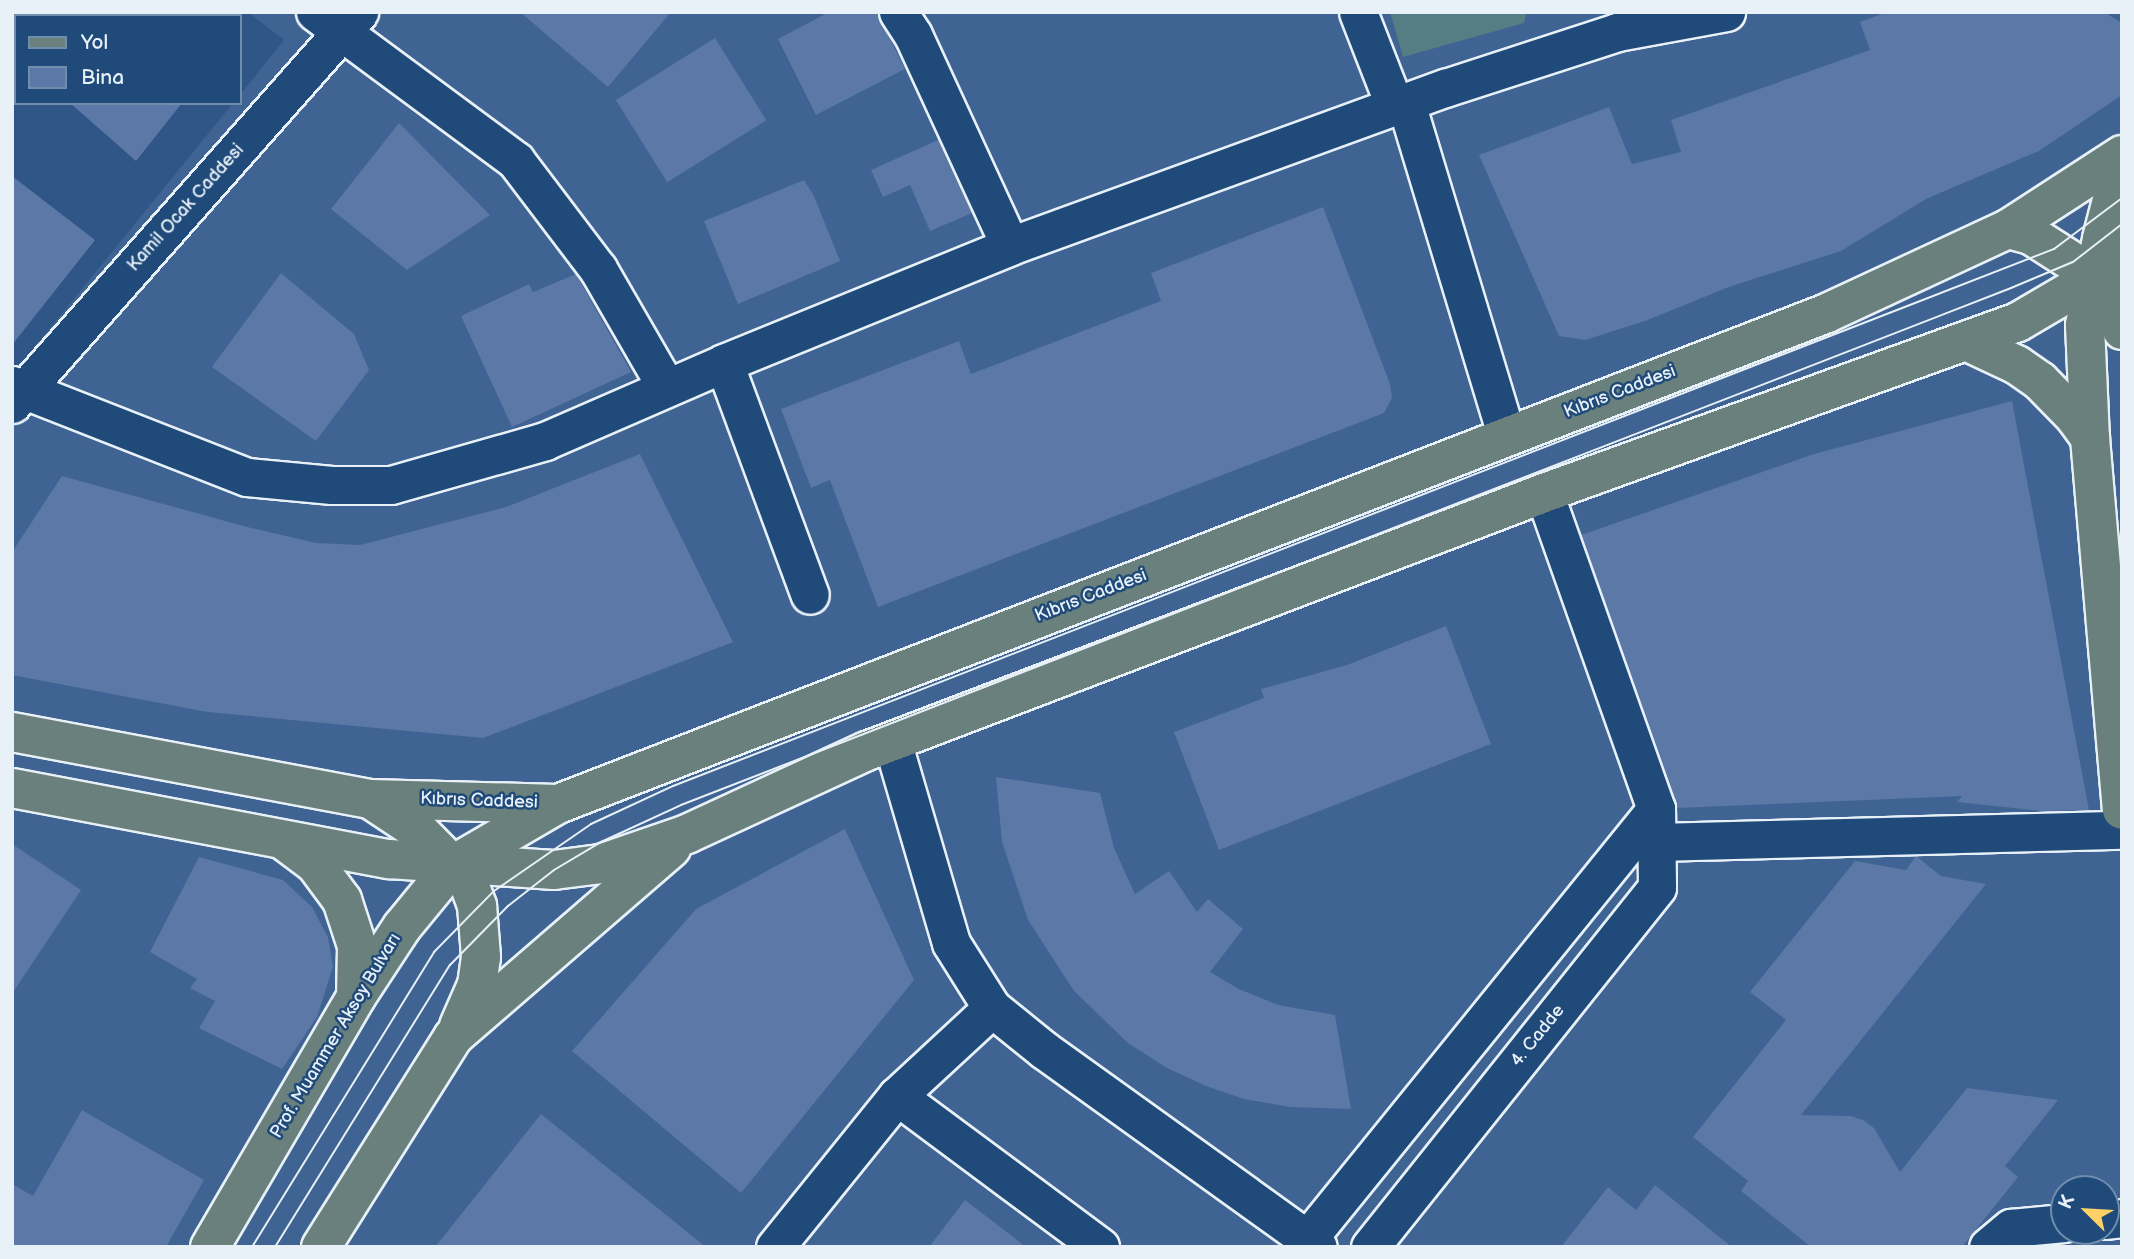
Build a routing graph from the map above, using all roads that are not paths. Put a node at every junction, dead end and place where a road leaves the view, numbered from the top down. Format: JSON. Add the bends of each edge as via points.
{"nodes":[{"id":1,"x":898,"y":12,"type":"edge"},
{"id":2,"x":1358,"y":12,"type":"edge"},
{"id":3,"x":1726,"y":12,"type":"edge"},
{"id":4,"x":339,"y":19,"type":"edge"},
{"id":5,"x":1401,"y":105,"type":"junction"},
{"id":6,"x":2122,"y":155,"type":"edge"},
{"id":7,"x":2122,"y":161,"type":"edge"},
{"id":8,"x":2008,"y":229,"type":"junction"},
{"id":9,"x":1010,"y":246,"type":"junction"},
{"id":10,"x":2108,"y":270,"type":"edge"},
{"id":11,"x":2122,"y":330,"type":"edge"},
{"id":12,"x":1966,"y":341,"type":"junction"},
{"id":13,"x":724,"y":363,"type":"junction"},
{"id":14,"x":666,"y":387,"type":"junction"},
{"id":15,"x":16,"y":392,"type":"edge"},
{"id":16,"x":1506,"y":435,"type":"junction"},
{"id":17,"x":2090,"y":438,"type":"junction"},
{"id":18,"x":1544,"y":493,"type":"junction"},
{"id":19,"x":810,"y":595,"type":"dead end"},
{"id":20,"x":12,"y":732,"type":"edge"},
{"id":21,"x":892,"y":741,"type":"junction"},
{"id":22,"x":12,"y":788,"type":"edge"},
{"id":23,"x":370,"y":799,"type":"junction"},
{"id":24,"x":558,"y":804,"type":"junction"},
{"id":25,"x":2122,"y":810,"type":"edge"},
{"id":26,"x":1647,"y":829,"type":"junction"},
{"id":27,"x":2122,"y":830,"type":"edge"},
{"id":28,"x":687,"y":834,"type":"junction"},
{"id":29,"x":281,"y":839,"type":"junction"},
{"id":30,"x":453,"y":864,"type":"junction"},
{"id":31,"x":356,"y":997,"type":"junction"},
{"id":32,"x":992,"y":1008,"type":"junction"},
{"id":33,"x":453,"y":1037,"type":"junction"},
{"id":34,"x":897,"y":1096,"type":"junction"},
{"id":35,"x":2050,"y":1224,"type":"edge"},
{"id":36,"x":782,"y":1244,"type":"edge"},
{"id":37,"x":1308,"y":1244,"type":"edge"},
{"id":38,"x":210,"y":1247,"type":"edge"},
{"id":39,"x":321,"y":1247,"type":"edge"},
{"id":40,"x":1100,"y":1247,"type":"edge"},
{"id":41,"x":1370,"y":1247,"type":"edge"},
{"id":42,"x":1988,"y":1247,"type":"edge"}],
"edges":[{"from":1,"to":9,"type":"street","via":[[913,35]]},
{"from":2,"to":5,"type":"street"},
{"from":3,"to":5,"type":"street","via":[[1617,32]]},
{"from":4,"to":14,"type":"street","via":[[516,161],[598,269]]},
{"from":4,"to":15,"type":"street","name":"Kamil Ocak Caddesi"},
{"from":5,"to":9,"type":"street"},
{"from":5,"to":16,"type":"street"},
{"from":6,"to":8,"type":"main road","name":"Kıbrıs Caddesi"},
{"from":7,"to":10,"type":"main road"},
{"from":8,"to":10,"type":"main road","via":[[2043,242],[2073,261]]},
{"from":8,"to":16,"type":"main road","name":"Kıbrıs Caddesi","via":[[1827,313]]},
{"from":9,"to":13,"type":"street"},
{"from":10,"to":11,"type":"main road"},
{"from":10,"to":12,"type":"main road","via":[[2018,322]]},
{"from":10,"to":17,"type":"main road","via":[[2085,325]]},
{"from":12,"to":17,"type":"main road","via":[[2040,381]]},
{"from":12,"to":18,"type":"main road"},
{"from":13,"to":14,"type":"street"},
{"from":13,"to":19,"type":"street"},
{"from":14,"to":15,"type":"street","via":[[545,441],[391,485],[247,477]]},
{"from":16,"to":24,"type":"main road","name":"Kıbrıs Caddesi"},
{"from":17,"to":25,"type":"main road"},
{"from":18,"to":21,"type":"main road"},
{"from":18,"to":26,"type":"street","name":"4. Cadde"},
{"from":20,"to":23,"type":"main road","name":"Kıbrıs Caddesi"},
{"from":21,"to":28,"type":"main road"},
{"from":21,"to":32,"type":"street","via":[[951,943]]},
{"from":22,"to":29,"type":"main road"},
{"from":23,"to":24,"type":"main road","name":"Kıbrıs Caddesi"},
{"from":23,"to":30,"type":"main road","via":[[419,832]]},
{"from":24,"to":30,"type":"main road","name":"Prof. Muammer Aksoy Bulvarı"},
{"from":26,"to":27,"type":"street"},
{"from":26,"to":37,"type":"street"},
{"from":26,"to":41,"type":"street","name":"4. Cadde","via":[[1657,887]]},
{"from":28,"to":30,"type":"main road","via":[[600,864],[554,870]]},
{"from":28,"to":33,"type":"main road"},
{"from":29,"to":30,"type":"main road","via":[[389,859]]},
{"from":29,"to":31,"type":"main road","via":[[316,865],[342,900],[357,946]]},
{"from":30,"to":31,"type":"main road","name":"Prof. Muammer Aksoy Bulvarı","via":[[402,927]]},
{"from":30,"to":33,"type":"main road","via":[[468,881],[477,906],[481,957],[474,994]]},
{"from":31,"to":38,"type":"main road","name":"Prof. Muammer Aksoy Bulvarı"},
{"from":32,"to":34,"type":"street"},
{"from":32,"to":37,"type":"street"},
{"from":33,"to":39,"type":"main road"},
{"from":34,"to":36,"type":"street"},
{"from":34,"to":40,"type":"street"},
{"from":35,"to":42,"type":"street","via":[[2011,1228]]}]}
